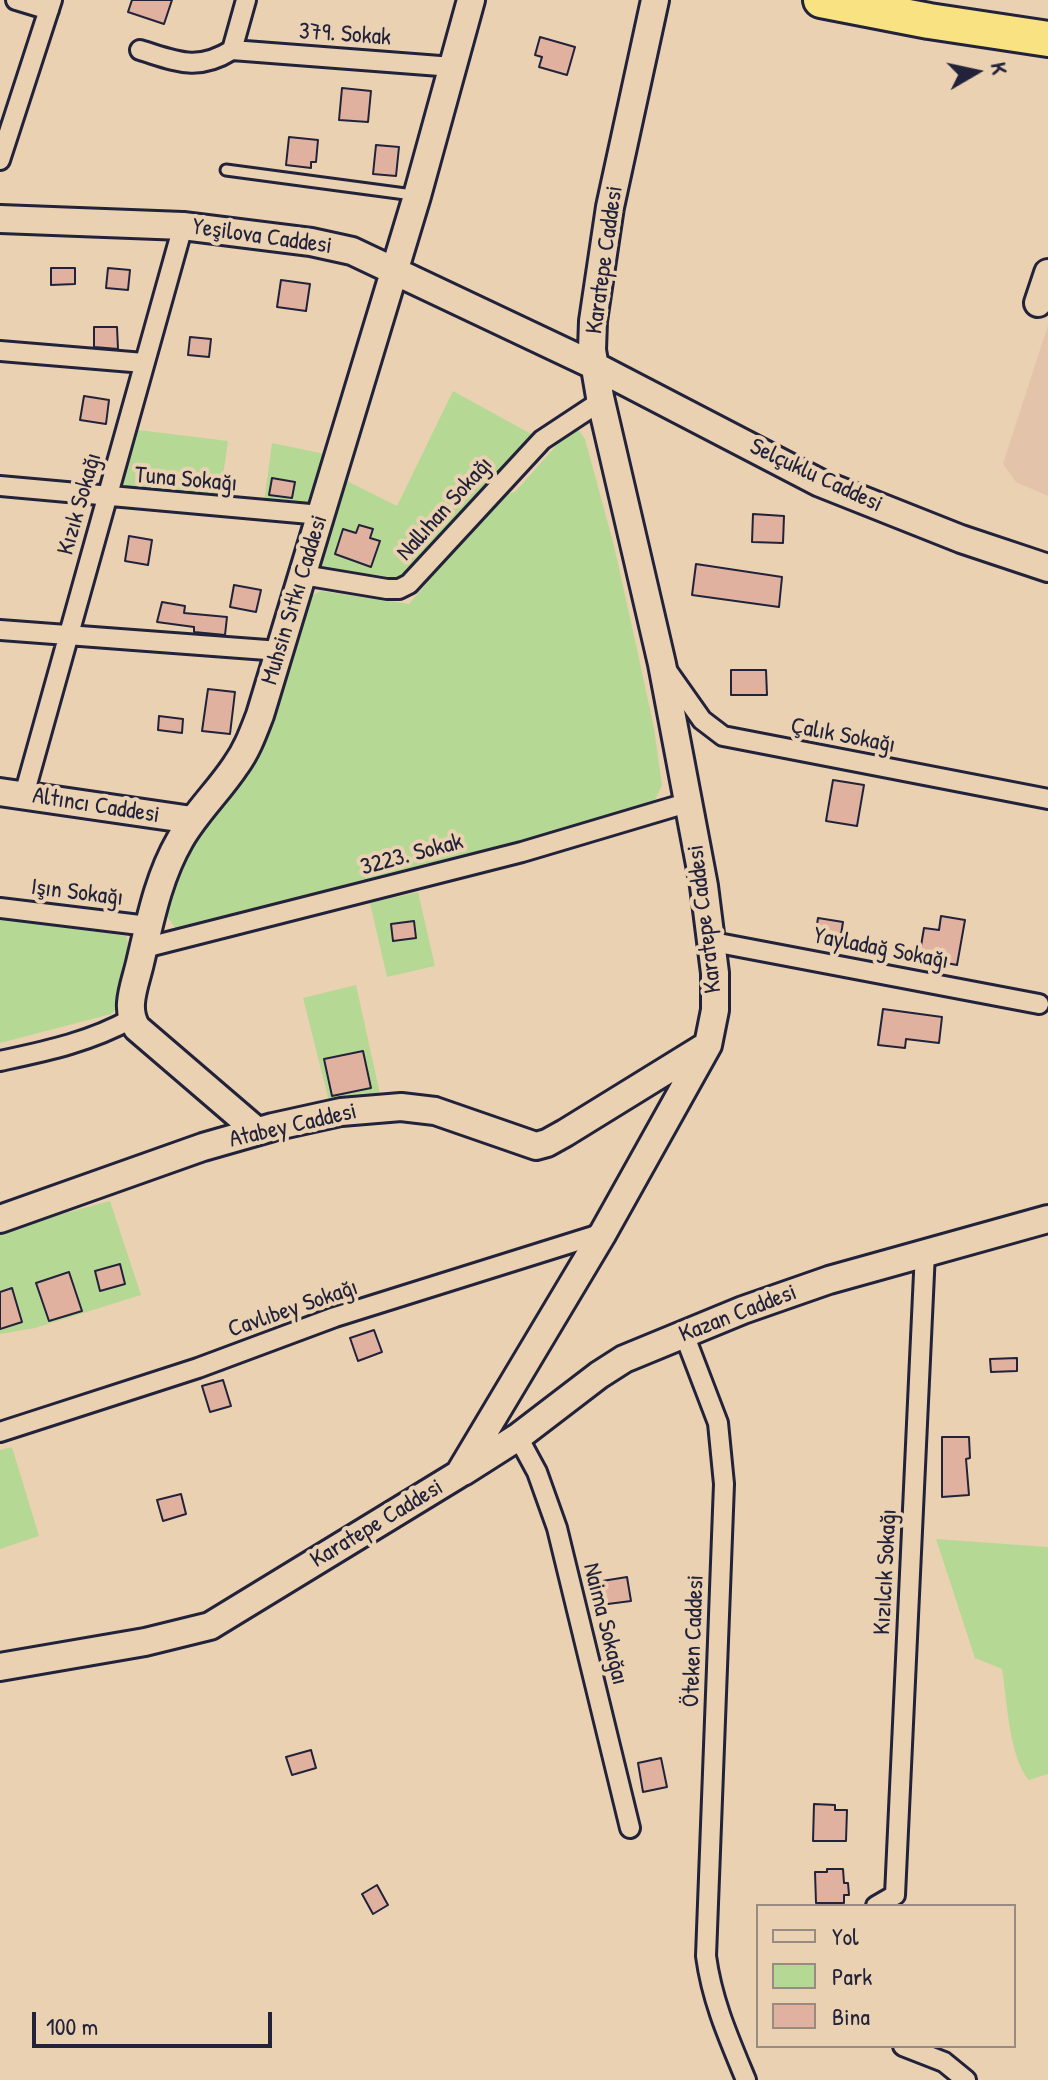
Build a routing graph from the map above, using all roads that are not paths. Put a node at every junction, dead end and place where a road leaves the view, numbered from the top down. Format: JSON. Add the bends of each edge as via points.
{"nodes":[{"id":1,"x":16,"y":0,"type":"edge"},
{"id":2,"x":246,"y":0,"type":"edge"},
{"id":3,"x":471,"y":0,"type":"edge"},
{"id":4,"x":655,"y":0,"type":"edge"},
{"id":5,"x":821,"y":0,"type":"edge"},
{"id":6,"x":50,"y":5,"type":"edge"},
{"id":7,"x":1048,"y":39,"type":"edge"},
{"id":8,"x":140,"y":50,"type":"dead end"},
{"id":9,"x":232,"y":50,"type":"junction"},
{"id":10,"x":453,"y":67,"type":"junction"},
{"id":11,"x":5,"y":131,"type":"edge"},
{"id":12,"x":0,"y":160,"type":"edge"},
{"id":13,"x":226,"y":170,"type":"dead end"},
{"id":14,"x":417,"y":196,"type":"junction"},
{"id":15,"x":0,"y":219,"type":"edge"},
{"id":16,"x":183,"y":226,"type":"junction"},
{"id":17,"x":394,"y":269,"type":"junction"},
{"id":18,"x":0,"y":351,"type":"edge"},
{"id":19,"x":144,"y":363,"type":"junction"},
{"id":20,"x":593,"y":365,"type":"junction"},
{"id":21,"x":601,"y":401,"type":"junction"},
{"id":22,"x":0,"y":486,"type":"edge"},
{"id":23,"x":107,"y":497,"type":"junction"},
{"id":24,"x":321,"y":515,"type":"junction"},
{"id":25,"x":1048,"y":568,"type":"edge"},
{"id":26,"x":303,"y":575,"type":"junction"},
{"id":27,"x":0,"y":630,"type":"edge"},
{"id":28,"x":68,"y":635,"type":"junction"},
{"id":29,"x":280,"y":651,"type":"junction"},
{"id":30,"x":662,"y":664,"type":"junction"},
{"id":31,"x":12,"y":793,"type":"edge"},
{"id":32,"x":1048,"y":799,"type":"edge"},
{"id":33,"x":690,"y":802,"type":"junction"},
{"id":34,"x":192,"y":820,"type":"junction"},
{"id":35,"x":0,"y":908,"type":"edge"},
{"id":36,"x":146,"y":937,"type":"junction"},
{"id":37,"x":713,"y":942,"type":"junction"},
{"id":38,"x":1039,"y":1004,"type":"dead end"},
{"id":39,"x":131,"y":1019,"type":"junction"},
{"id":40,"x":708,"y":1045,"type":"junction"},
{"id":41,"x":0,"y":1061,"type":"edge"},
{"id":42,"x":257,"y":1131,"type":"junction"},
{"id":43,"x":0,"y":1219,"type":"edge"},
{"id":44,"x":1048,"y":1219,"type":"edge"},
{"id":45,"x":603,"y":1233,"type":"junction"},
{"id":46,"x":925,"y":1252,"type":"junction"},
{"id":47,"x":684,"y":1334,"type":"junction"},
{"id":48,"x":0,"y":1432,"type":"edge"},
{"id":49,"x":518,"y":1437,"type":"junction"},
{"id":50,"x":459,"y":1474,"type":"junction"},
{"id":51,"x":0,"y":1667,"type":"edge"},
{"id":52,"x":630,"y":1828,"type":"dead end"},
{"id":53,"x":879,"y":1904,"type":"edge"},
{"id":54,"x":908,"y":2048,"type":"edge"},
{"id":55,"x":746,"y":2080,"type":"edge"},
{"id":56,"x":966,"y":2080,"type":"edge"}],
"edges":[{"from":1,"to":6,"type":"street"},
{"from":2,"to":9,"type":"street"},
{"from":3,"to":10,"type":"street","name":"Muhsin Sıtkı Caddesi"},
{"from":4,"to":20,"type":"street","name":"Karatepe Caddesi","via":[[610,207],[593,321]]},
{"from":5,"to":7,"type":"highway"},
{"from":6,"to":11,"type":"street"},
{"from":8,"to":9,"type":"street","via":[[196,64]]},
{"from":9,"to":10,"type":"street","name":"379. Sokak"},
{"from":10,"to":14,"type":"street","name":"Muhsin Sıtkı Caddesi"},
{"from":11,"to":12,"type":"street"},
{"from":13,"to":14,"type":"lane"},
{"from":14,"to":17,"type":"street","name":"Muhsin Sıtkı Caddesi"},
{"from":15,"to":16,"type":"street","name":"Yeşilova Caddesi"},
{"from":16,"to":17,"type":"street","name":"Yeşilova Caddesi","via":[[334,245]]},
{"from":16,"to":19,"type":"street","name":"Kızık Sokağı"},
{"from":17,"to":20,"type":"street","name":"Yeşilova Caddesi"},
{"from":17,"to":24,"type":"street","name":"Muhsin Sıtkı Caddesi"},
{"from":18,"to":19,"type":"street"},
{"from":19,"to":23,"type":"street","name":"Kızık Sokağı"},
{"from":20,"to":21,"type":"street","name":"Karatepe Caddesi"},
{"from":20,"to":25,"type":"street","name":"Selçuklu Caddesi","via":[[820,483]]},
{"from":21,"to":26,"type":"street","name":"Nallıhan Sokağı","via":[[542,440],[409,584],[387,589]]},
{"from":21,"to":30,"type":"street","name":"Karatepe Caddesi"},
{"from":22,"to":23,"type":"street","name":"Tuna Sokağı"},
{"from":23,"to":24,"type":"street","name":"Tuna Sokağı"},
{"from":23,"to":28,"type":"street","name":"Kızık Sokağı"},
{"from":24,"to":26,"type":"street","name":"Muhsin Sıtkı Caddesi"},
{"from":26,"to":29,"type":"street","name":"Muhsin Sıtkı Caddesi"},
{"from":27,"to":28,"type":"street"},
{"from":28,"to":29,"type":"street"},
{"from":28,"to":31,"type":"street","name":"Kızık Sokağı"},
{"from":29,"to":34,"type":"street","name":"Muhsin Sıtkı Caddesi","via":[[251,740]]},
{"from":30,"to":32,"type":"street","name":"Çalık Sokağı","via":[[702,720],[723,736]]},
{"from":30,"to":33,"type":"street","name":"Karatepe Caddesi"},
{"from":31,"to":34,"type":"street","name":"Altıncı Caddesi"},
{"from":33,"to":36,"type":"street","name":"3223. Sokak","via":[[522,852]]},
{"from":33,"to":37,"type":"street","name":"Karatepe Caddesi"},
{"from":34,"to":36,"type":"street","name":"Muhsin Sıtkı Caddesi","via":[[166,867]]},
{"from":35,"to":36,"type":"street","name":"Işın Sokağı"},
{"from":36,"to":39,"type":"street","name":"Muhsin Sıtkı Caddesi"},
{"from":37,"to":38,"type":"street","name":"Yayladağ Sokağı"},
{"from":37,"to":40,"type":"street","name":"Karatepe Caddesi","via":[[715,1010]]},
{"from":39,"to":41,"type":"street","via":[[83,1041]]},
{"from":39,"to":42,"type":"street"},
{"from":40,"to":42,"type":"street","name":"Atabey Caddesi","via":[[536,1146],[435,1111],[401,1107],[341,1112]]},
{"from":40,"to":45,"type":"street","name":"Karatepe Caddesi"},
{"from":42,"to":43,"type":"street","name":"Atabey Caddesi"},
{"from":44,"to":46,"type":"street","name":"Kazan Caddesi"},
{"from":45,"to":48,"type":"street","name":"Cavlıbey Sokağı","via":[[335,1317]]},
{"from":45,"to":50,"type":"street","name":"Karatepe Caddesi"},
{"from":46,"to":47,"type":"street","name":"Kazan Caddesi","via":[[829,1280]]},
{"from":46,"to":53,"type":"street","name":"Kızılcık Sokağı","via":[[895,1895]]},
{"from":47,"to":49,"type":"street","name":"Kazan Caddesi","via":[[611,1367]]},
{"from":47,"to":55,"type":"street","name":"Öteken Caddesi","via":[[718,1423],[724,1484],[706,1956],[718,2014]]},
{"from":49,"to":50,"type":"street","name":"Kazan Caddesi"},
{"from":49,"to":52,"type":"street","name":"Naima Sokağaı","via":[[557,1528]]},
{"from":50,"to":51,"type":"street","name":"Karatepe Caddesi","via":[[210,1626]]},
{"from":54,"to":56,"type":"street","via":[[944,2062]]}]}
